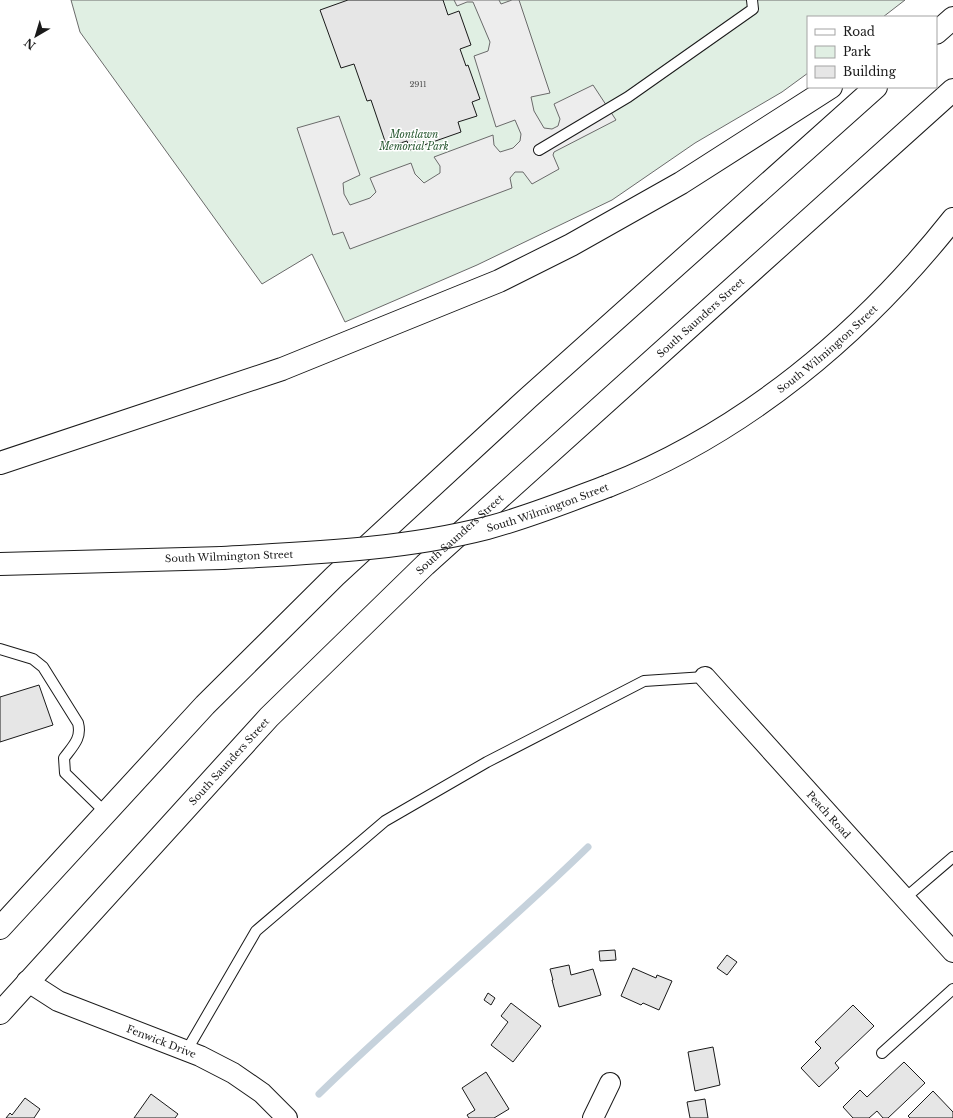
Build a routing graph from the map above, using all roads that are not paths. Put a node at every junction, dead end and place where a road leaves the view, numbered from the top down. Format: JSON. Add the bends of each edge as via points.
{"nodes":[{"id":1,"x":752,"y":0,"type":"edge"},
{"id":2,"x":953,"y":9,"type":"edge"},
{"id":3,"x":953,"y":18,"type":"edge"},
{"id":4,"x":937,"y":19,"type":"edge"},
{"id":5,"x":937,"y":32,"type":"edge"},
{"id":6,"x":829,"y":88,"type":"edge"},
{"id":7,"x":875,"y":88,"type":"edge"},
{"id":8,"x":953,"y":90,"type":"edge"},
{"id":9,"x":539,"y":150,"type":"dead end"},
{"id":10,"x":953,"y":219,"type":"edge"},
{"id":11,"x":0,"y":463,"type":"edge"},
{"id":12,"x":0,"y":564,"type":"edge"},
{"id":13,"x":0,"y":649,"type":"edge"},
{"id":14,"x":705,"y":676,"type":"joint"},
{"id":15,"x":106,"y":813,"type":"junction"},
{"id":16,"x":953,"y":857,"type":"edge"},
{"id":17,"x":904,"y":899,"type":"junction"},
{"id":18,"x":0,"y":928,"type":"edge"},
{"id":19,"x":953,"y":952,"type":"edge"},
{"id":20,"x":27,"y":981,"type":"junction"},
{"id":21,"x":953,"y":989,"type":"edge"},
{"id":22,"x":0,"y":1013,"type":"edge"},
{"id":23,"x":187,"y":1050,"type":"junction"},
{"id":24,"x":882,"y":1053,"type":"dead end"},
{"id":25,"x":610,"y":1083,"type":"dead end"},
{"id":26,"x":287,"y":1118,"type":"edge"},
{"id":27,"x":592,"y":1118,"type":"edge"}],
"edges":[{"from":1,"to":9,"type":"lane","via":[[753,9],[628,97]]},
{"from":2,"to":4,"type":"main road"},
{"from":3,"to":5,"type":"main road"},
{"from":6,"to":11,"type":"main road","via":[[681,183],[499,282],[282,369]]},
{"from":7,"to":15,"type":"main road","via":[[528,398],[335,576],[205,705]]},
{"from":8,"to":20,"type":"main road","name":"South Saunders Street","via":[[425,566],[269,717]]},
{"from":10,"to":12,"type":"main road","name":"South Wilmington Street","bridge":true,"via":[[923,257],[884,299],[783,388],[700,441],[643,472],[533,515],[448,537],[339,550],[222,558]]},
{"from":13,"to":15,"type":"lane","via":[[33,659],[43,667],[78,723],[80,732],[77,742],[64,758],[65,773]]},
{"from":14,"to":17,"type":"street","name":"Peach Road"},
{"from":14,"to":23,"type":"lane","via":[[644,681],[488,762],[385,821],[256,931]]},
{"from":15,"to":18,"type":"main road"},
{"from":16,"to":17,"type":"lane"},
{"from":17,"to":19,"type":"street","name":"Peach Road"},
{"from":20,"to":22,"type":"main road","name":"South Saunders Street"},
{"from":20,"to":23,"type":"street","name":"Fenwick Drive","via":[[58,1001]]},
{"from":21,"to":24,"type":"lane"},
{"from":23,"to":26,"type":"street","name":"Fenwick Drive","via":[[233,1073],[262,1093]]},
{"from":25,"to":27,"type":"street"}]}
